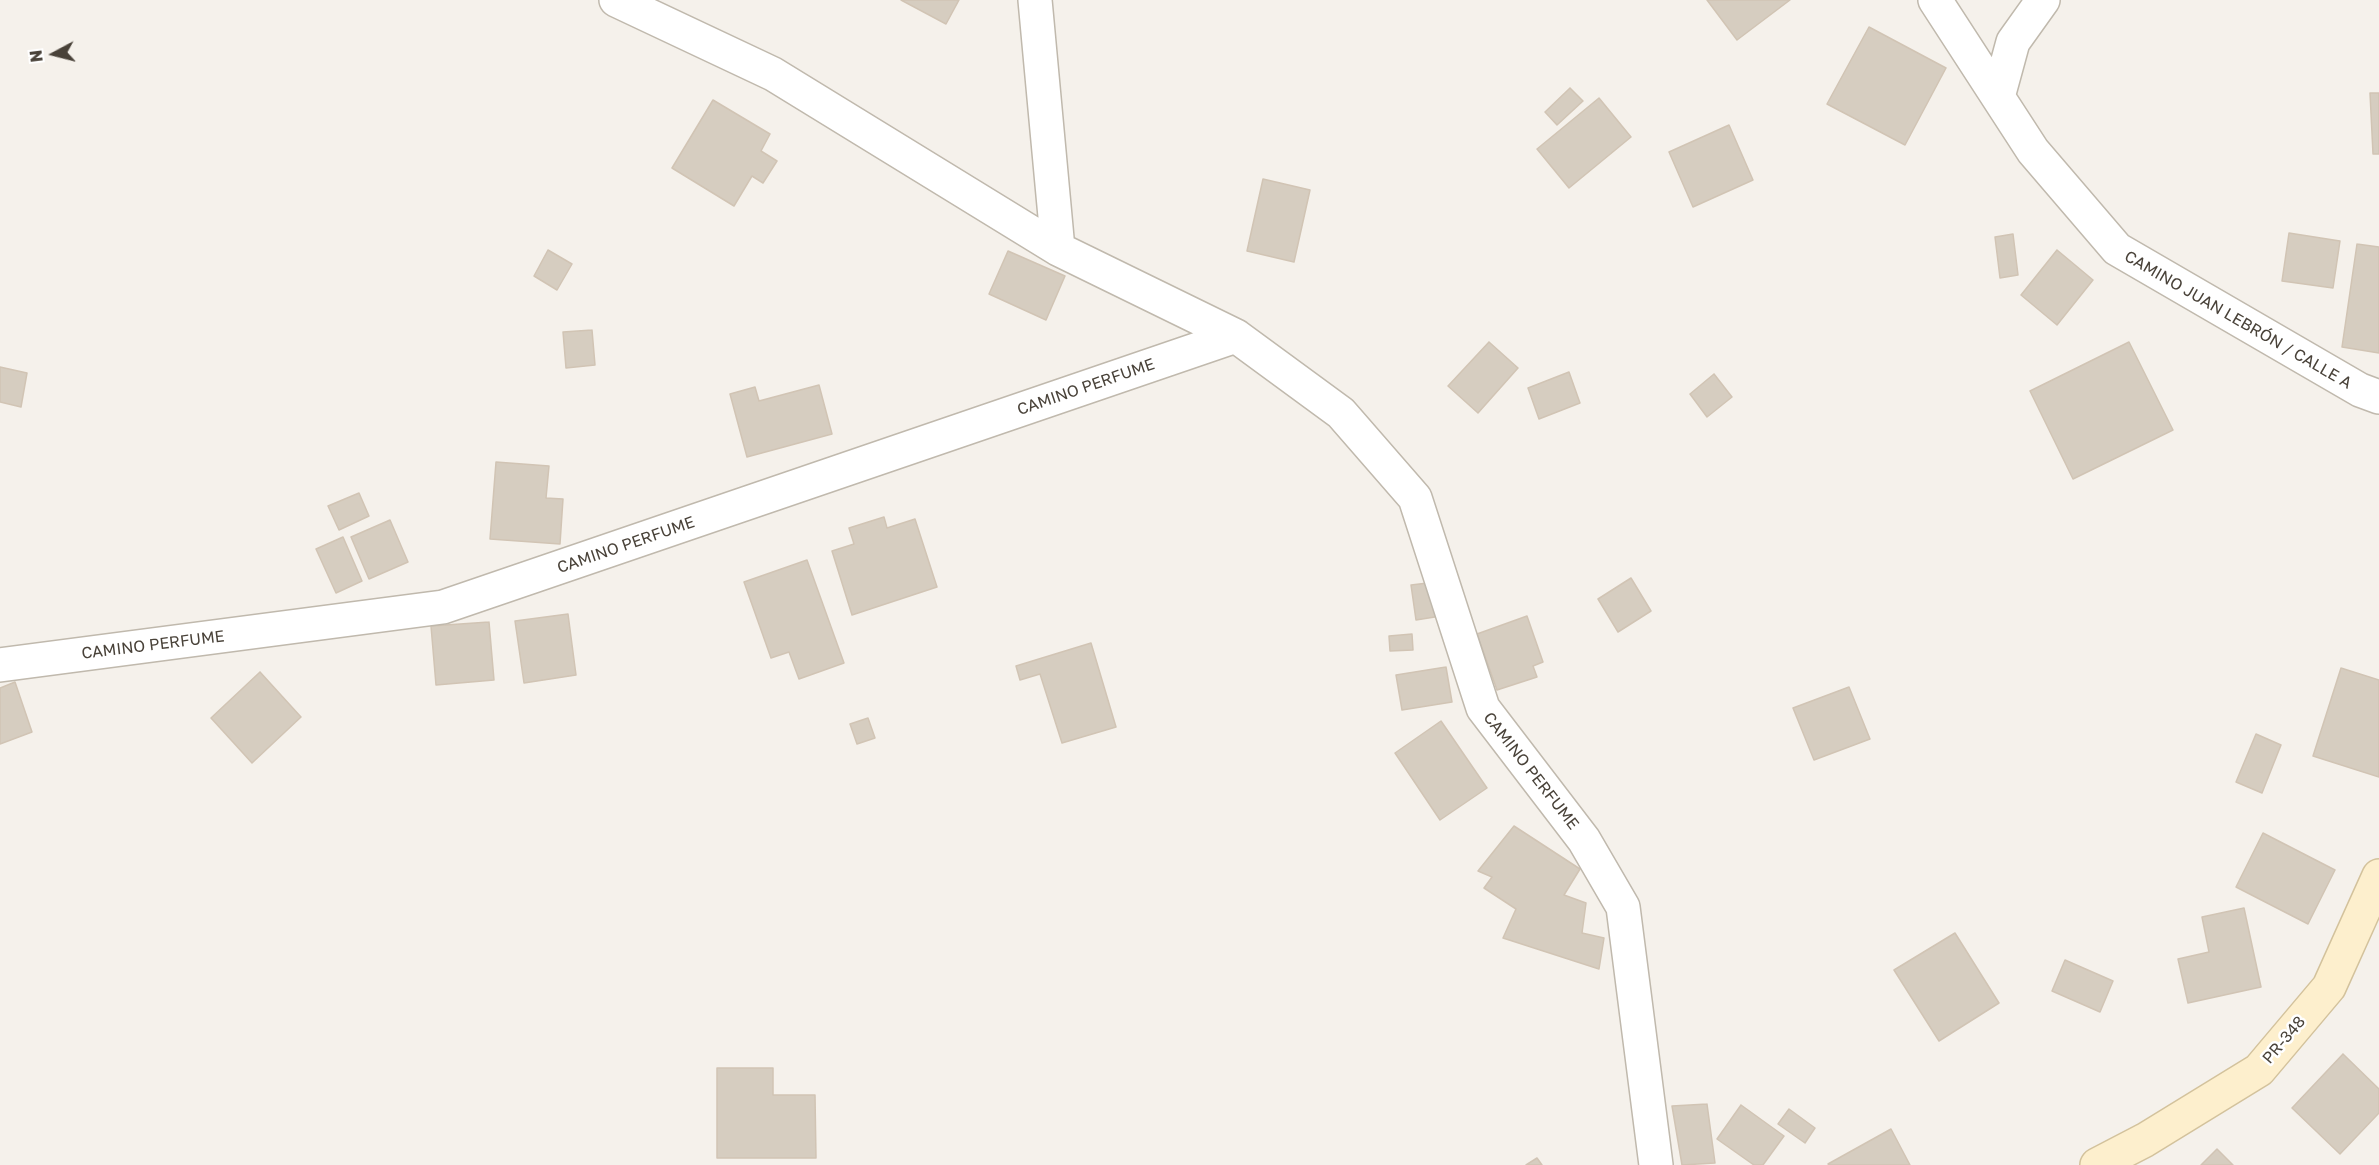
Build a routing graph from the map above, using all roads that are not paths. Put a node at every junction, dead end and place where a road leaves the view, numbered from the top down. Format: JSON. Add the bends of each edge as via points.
{"nodes":[{"id":1,"x":616,"y":0,"type":"edge"},
{"id":2,"x":1035,"y":0,"type":"edge"},
{"id":3,"x":1935,"y":0,"type":"edge"},
{"id":4,"x":2043,"y":0,"type":"edge"},
{"id":5,"x":1998,"y":97,"type":"junction"},
{"id":6,"x":1058,"y":249,"type":"junction"},
{"id":7,"x":1236,"y":336,"type":"junction"},
{"id":8,"x":2379,"y":397,"type":"edge"},
{"id":9,"x":0,"y":665,"type":"edge"},
{"id":10,"x":2379,"y":876,"type":"edge"},
{"id":11,"x":2139,"y":1152,"type":"edge"},
{"id":12,"x":1656,"y":1165,"type":"edge"},
{"id":13,"x":2097,"y":1165,"type":"edge"}],
"edges":[{"from":1,"to":6,"type":"street","via":[[773,74]]},
{"from":2,"to":6,"type":"street"},
{"from":3,"to":5,"type":"street","name":"CAMINO JUAN LEBRÓN / CALLE A"},
{"from":4,"to":5,"type":"street","via":[[2013,42]]},
{"from":5,"to":8,"type":"street","name":"CAMINO JUAN LEBRÓN / CALLE A","via":[[2033,152],[2117,249],[2360,390]]},
{"from":6,"to":7,"type":"street"},
{"from":7,"to":9,"type":"street","name":"CAMINO PERFUME","via":[[443,607]]},
{"from":7,"to":12,"type":"street","name":"CAMINO PERFUME","via":[[1341,413],[1415,498],[1483,708],[1584,840],[1623,908]]},
{"from":10,"to":11,"type":"street","name":"PR-348","number":"PR-348","via":[[2329,987],[2259,1070]]},
{"from":11,"to":13,"type":"street","name":"PR-348","number":"PR-348"}]}
